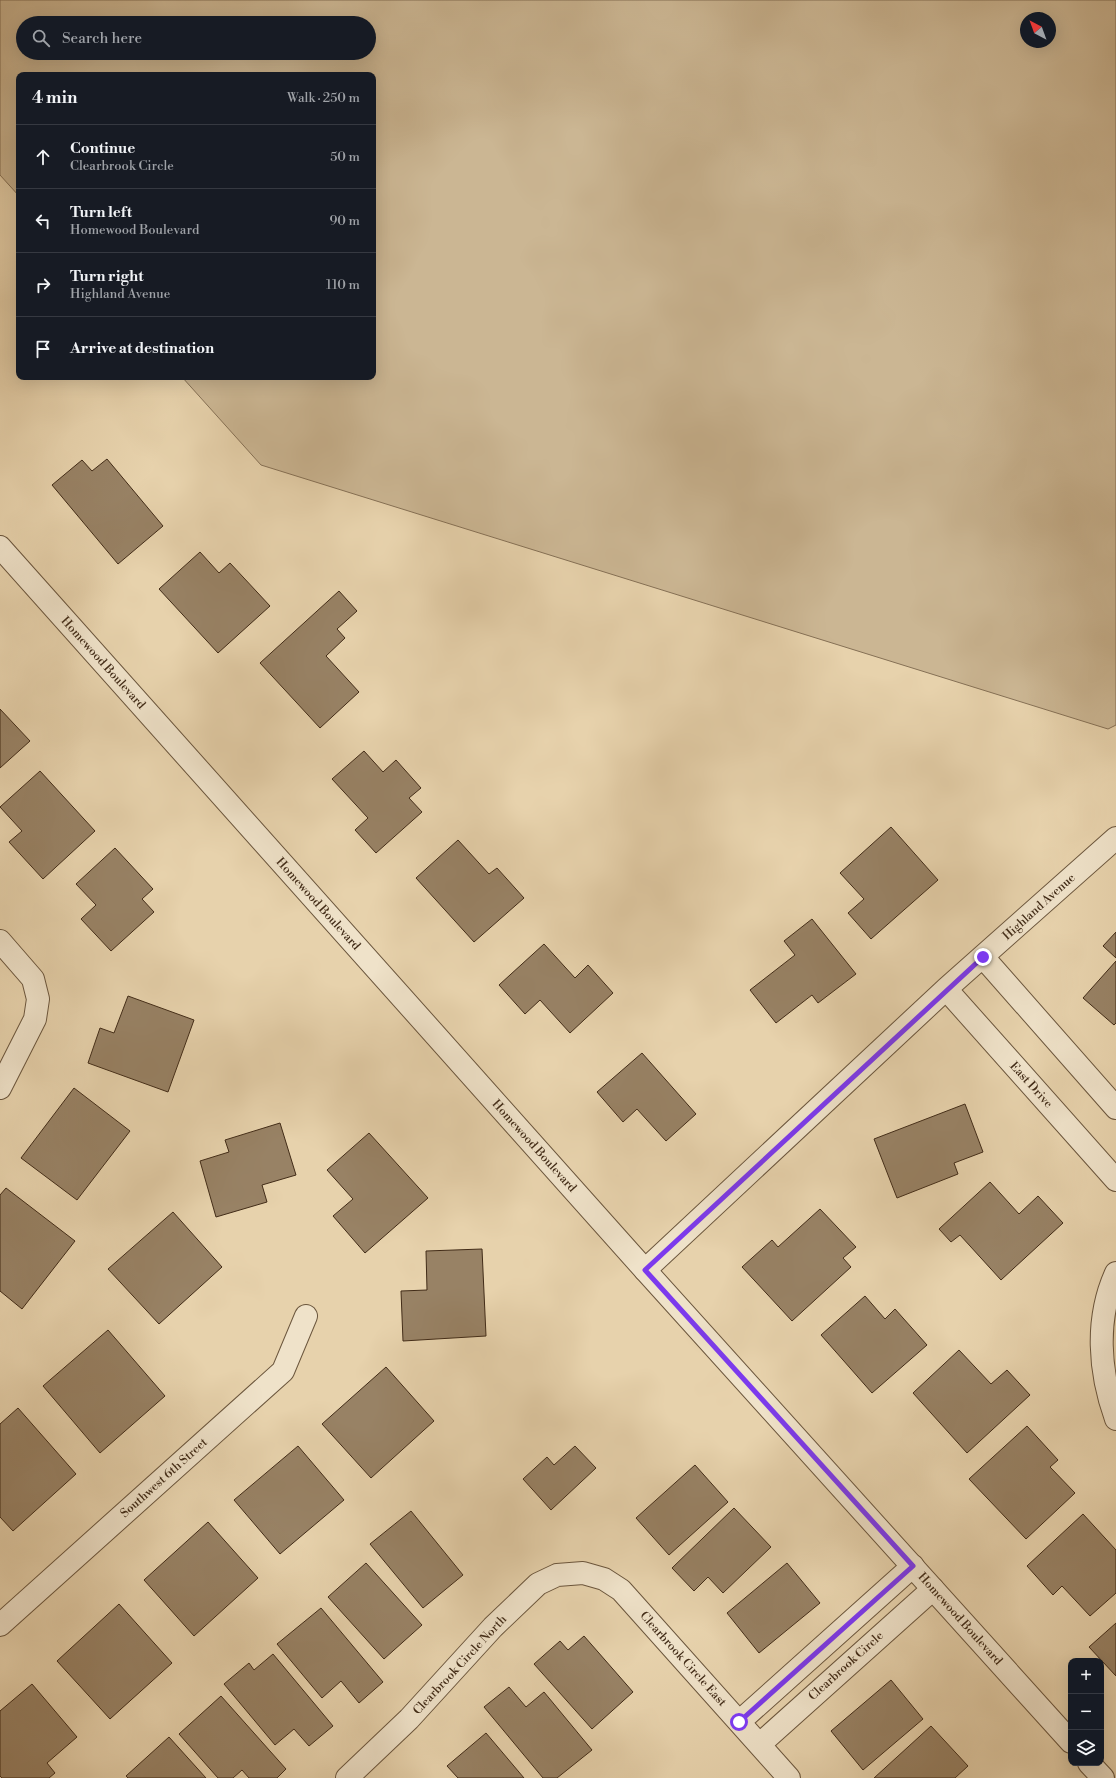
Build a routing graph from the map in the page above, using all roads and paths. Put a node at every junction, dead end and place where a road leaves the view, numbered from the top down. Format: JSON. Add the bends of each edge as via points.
{"nodes":[{"id":1,"x":0,"y":547,"type":"edge"},
{"id":2,"x":1116,"y":838,"type":"edge"},
{"id":3,"x":0,"y":941,"type":"edge"},
{"id":4,"x":983,"y":957,"type":"junction"},
{"id":5,"x":946,"y":989,"type":"junction"},
{"id":6,"x":0,"y":1088,"type":"edge"},
{"id":7,"x":1116,"y":1108,"type":"edge"},
{"id":8,"x":1116,"y":1180,"type":"edge"},
{"id":9,"x":645,"y":1270,"type":"junction"},
{"id":10,"x":1116,"y":1272,"type":"edge"},
{"id":11,"x":306,"y":1316,"type":"dead end"},
{"id":12,"x":1116,"y":1419,"type":"edge"},
{"id":13,"x":913,"y":1566,"type":"junction"},
{"id":14,"x":583,"y":1573,"type":"joint"},
{"id":15,"x":933,"y":1589,"type":"junction"},
{"id":16,"x":0,"y":1625,"type":"edge"},
{"id":17,"x":739,"y":1722,"type":"junction"},
{"id":18,"x":1068,"y":1739,"type":"edge"},
{"id":19,"x":760,"y":1744,"type":"junction"},
{"id":20,"x":347,"y":1778,"type":"edge"},
{"id":21,"x":789,"y":1778,"type":"edge"}],
"edges":[{"from":1,"to":9,"type":"street","name":"Homewood Boulevard"},
{"from":2,"to":4,"type":"street","name":"Highland Avenue"},
{"from":3,"to":6,"type":"street","via":[[33,979],[38,999],[35,1019]]},
{"from":4,"to":5,"type":"street","name":"Highland Avenue"},
{"from":4,"to":7,"type":"street"},
{"from":5,"to":8,"type":"street","name":"East Drive"},
{"from":5,"to":9,"type":"street","name":"Highland Avenue"},
{"from":9,"to":13,"type":"street","name":"Homewood Boulevard"},
{"from":10,"to":12,"type":"street","via":[[1103,1318],[1102,1350],[1104,1380]]},
{"from":11,"to":16,"type":"street","name":"Southwest 6th Street","via":[[283,1371]]},
{"from":13,"to":15,"type":"street","name":"Homewood Boulevard"},
{"from":13,"to":17,"type":"street"},
{"from":14,"to":17,"type":"street","name":"Clearbrook Circle East","via":[[604,1579],[621,1590]]},
{"from":14,"to":20,"type":"street","name":"Clearbrook Circle North","via":[[557,1574],[538,1584],[493,1627],[410,1719]]},
{"from":15,"to":18,"type":"street","name":"Homewood Boulevard"},
{"from":15,"to":19,"type":"street","name":"Clearbrook Circle"},
{"from":17,"to":19,"type":"street","name":"Clearbrook Circle East"},
{"from":19,"to":21,"type":"street","name":"Clearbrook Circle East"}]}
